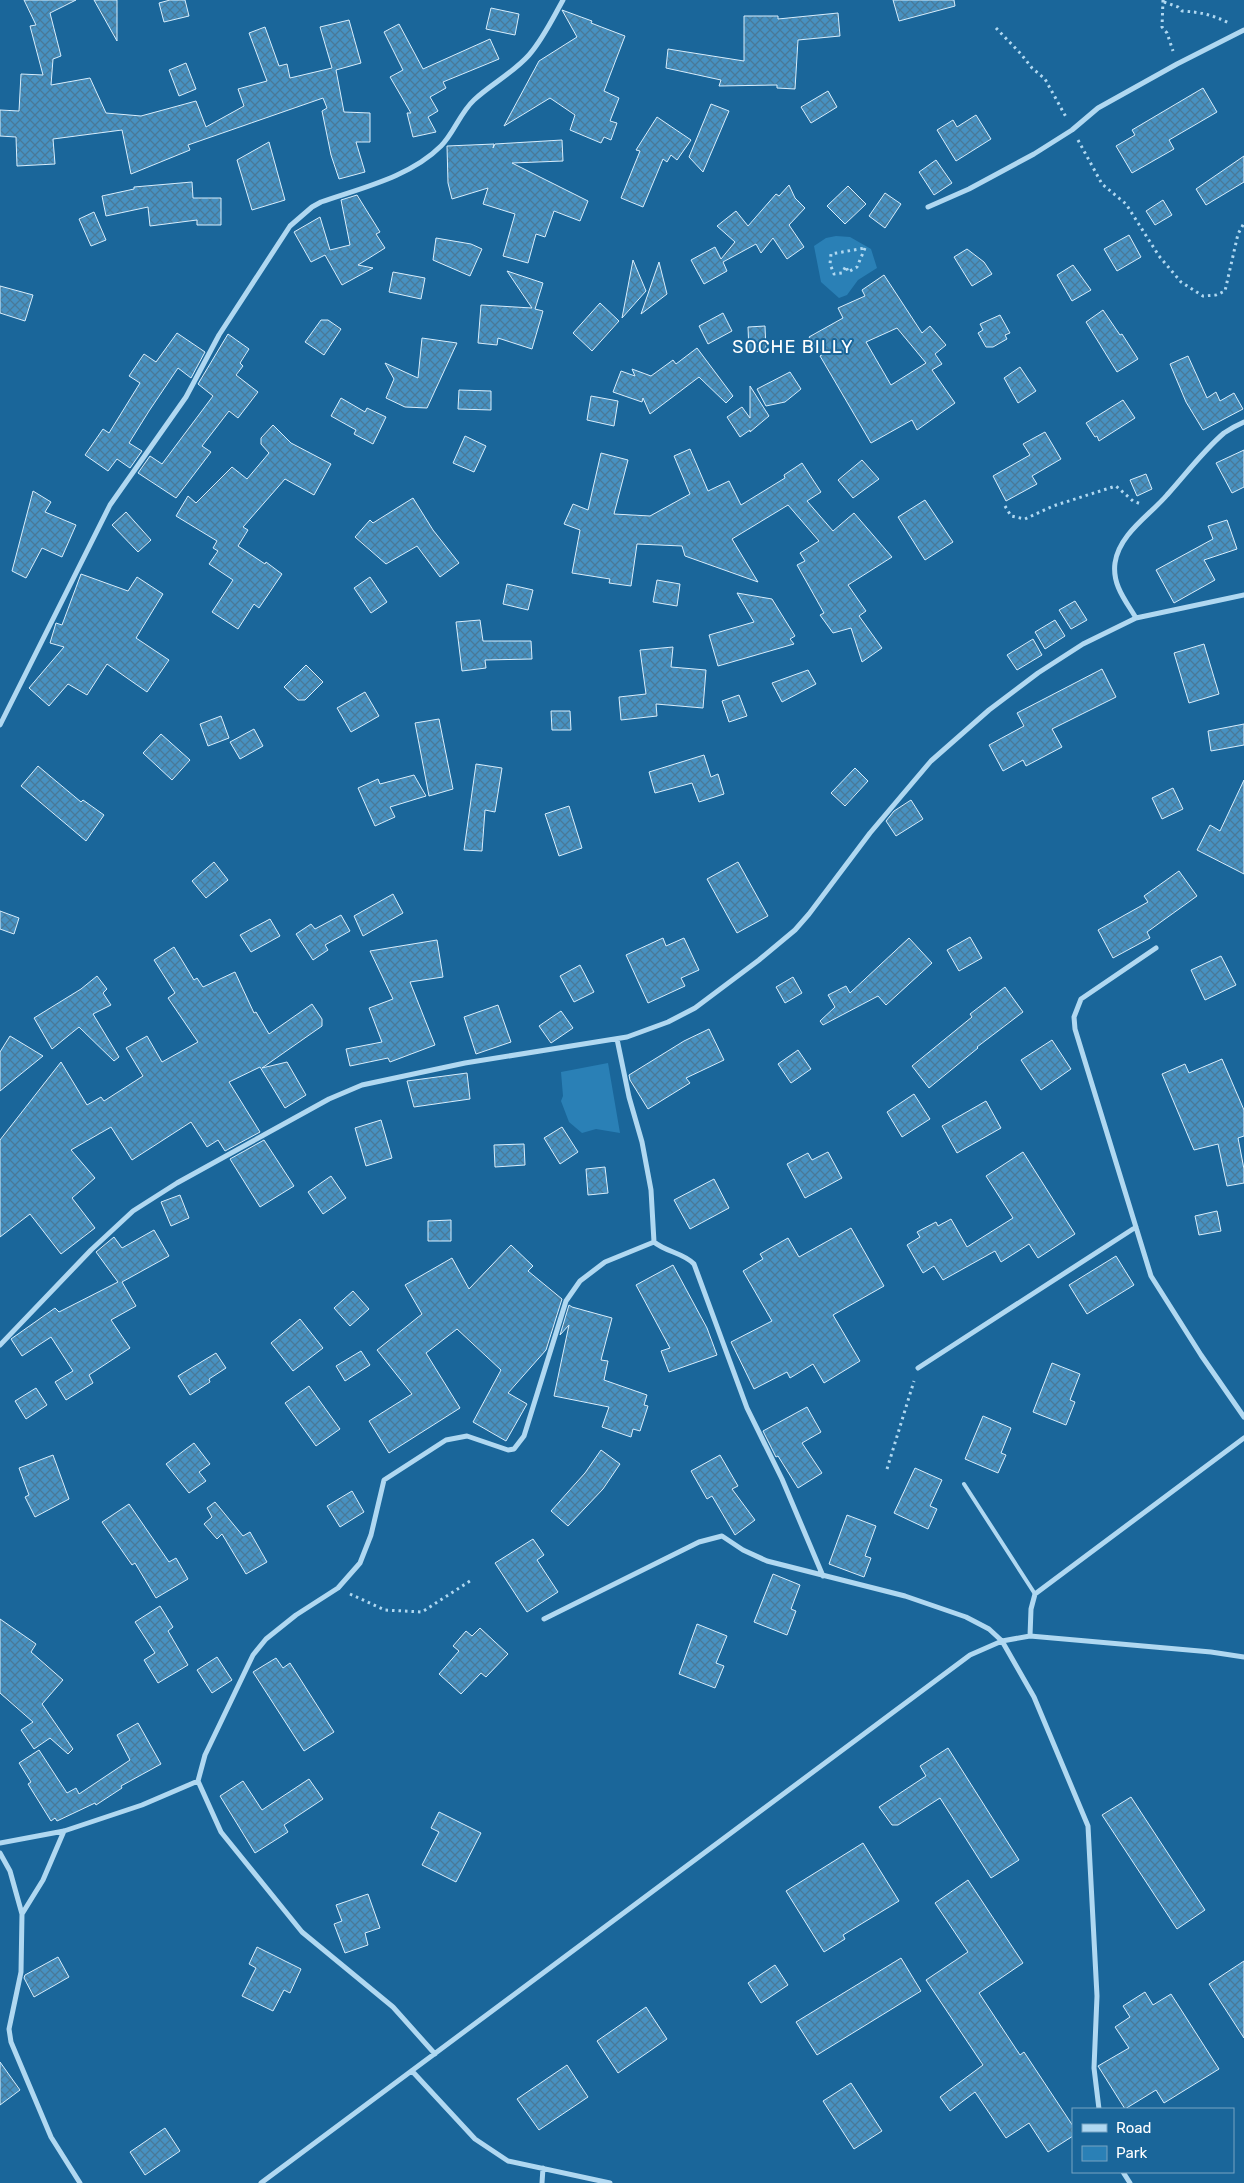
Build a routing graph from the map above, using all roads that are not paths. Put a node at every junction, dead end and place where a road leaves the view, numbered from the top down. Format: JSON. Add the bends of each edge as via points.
{"nodes":[{"id":1,"x":563,"y":0,"type":"edge"},
{"id":2,"x":1243,"y":31,"type":"edge"},
{"id":3,"x":928,"y":207,"type":"dead end"},
{"id":4,"x":1244,"y":422,"type":"edge"},
{"id":5,"x":1244,"y":594,"type":"edge"},
{"id":6,"x":1136,"y":618,"type":"junction"},
{"id":7,"x":0,"y":725,"type":"edge"},
{"id":8,"x":1156,"y":948,"type":"dead end"},
{"id":9,"x":616,"y":1039,"type":"junction"},
{"id":10,"x":1136,"y":1227,"type":"junction"},
{"id":11,"x":654,"y":1242,"type":"junction"},
{"id":12,"x":0,"y":1345,"type":"edge"},
{"id":13,"x":918,"y":1368,"type":"road end"},
{"id":14,"x":1244,"y":1417,"type":"edge"},
{"id":15,"x":1244,"y":1438,"type":"edge"},
{"id":16,"x":964,"y":1484,"type":"dead end"},
{"id":17,"x":823,"y":1576,"type":"junction"},
{"id":18,"x":1035,"y":1594,"type":"junction"},
{"id":19,"x":544,"y":1620,"type":"dead end"},
{"id":20,"x":1030,"y":1636,"type":"junction"},
{"id":21,"x":1002,"y":1641,"type":"junction"},
{"id":22,"x":1244,"y":1657,"type":"edge"},
{"id":23,"x":198,"y":1781,"type":"junction"},
{"id":24,"x":64,"y":1831,"type":"junction"},
{"id":25,"x":0,"y":1843,"type":"edge"},
{"id":26,"x":0,"y":1853,"type":"edge"},
{"id":27,"x":22,"y":1914,"type":"junction"},
{"id":28,"x":435,"y":2054,"type":"junction"},
{"id":29,"x":412,"y":2071,"type":"junction"},
{"id":30,"x":1099,"y":2108,"type":"edge"},
{"id":31,"x":543,"y":2168,"type":"junction"},
{"id":32,"x":80,"y":2183,"type":"edge"},
{"id":33,"x":261,"y":2183,"type":"edge"},
{"id":34,"x":542,"y":2183,"type":"edge"},
{"id":35,"x":610,"y":2183,"type":"edge"}],
"edges":[{"from":1,"to":7,"type":"street","via":[[530,54],[474,100],[455,129],[430,155],[396,175],[321,202],[290,226],[219,335],[186,396],[110,505]]},
{"from":2,"to":3,"type":"street","via":[[1098,108],[1072,130],[1034,154]]},
{"from":4,"to":6,"type":"street","via":[[1226,432],[1202,453],[1137,524],[1119,552],[1115,562],[1118,588]]},
{"from":5,"to":6,"type":"street"},
{"from":6,"to":9,"type":"street","via":[[1083,644],[1038,674],[989,710],[931,761],[870,833],[809,914],[759,960],[696,1008],[627,1038]]},
{"from":8,"to":10,"type":"street","via":[[1080,999],[1074,1016],[1075,1029]]},
{"from":9,"to":11,"type":"street","via":[[642,1142]]},
{"from":9,"to":12,"type":"street","via":[[465,1063],[362,1085],[328,1099],[177,1183],[133,1212],[91,1250]]},
{"from":10,"to":13,"type":"street"},
{"from":10,"to":14,"type":"street","via":[[1151,1276]]},
{"from":11,"to":17,"type":"street","via":[[694,1264],[747,1408],[782,1479]]},
{"from":11,"to":23,"type":"street","via":[[605,1262],[580,1281],[566,1300],[524,1436],[514,1449],[508,1450],[467,1436],[446,1440],[384,1480],[371,1534],[360,1562],[338,1588],[296,1615],[266,1639],[252,1656],[205,1755]]},
{"from":15,"to":18,"type":"street"},
{"from":16,"to":18,"type":"lane"},
{"from":17,"to":19,"type":"street","via":[[766,1561],[719,1536],[699,1542]]},
{"from":17,"to":21,"type":"street","via":[[905,1596],[966,1617],[989,1629]]},
{"from":18,"to":20,"type":"street"},
{"from":20,"to":21,"type":"street"},
{"from":20,"to":22,"type":"street"},
{"from":21,"to":28,"type":"street","via":[[970,1655],[941,1675]]},
{"from":21,"to":30,"type":"street","via":[[1037,1703],[1088,1826],[1097,1996],[1094,2068]]},
{"from":23,"to":24,"type":"street","via":[[142,1806]]},
{"from":23,"to":28,"type":"street","via":[[221,1832],[302,1932],[393,2008]]},
{"from":24,"to":25,"type":"street"},
{"from":24,"to":27,"type":"street","via":[[43,1880]]},
{"from":26,"to":27,"type":"street","via":[[10,1871]]},
{"from":27,"to":32,"type":"street","via":[[21,1972],[9,2029],[11,2042],[50,2136]]},
{"from":28,"to":29,"type":"street"},
{"from":29,"to":31,"type":"street","via":[[487,2148],[508,2161]]},
{"from":29,"to":33,"type":"street"},
{"from":31,"to":34,"type":"street"},
{"from":31,"to":35,"type":"street"}]}
